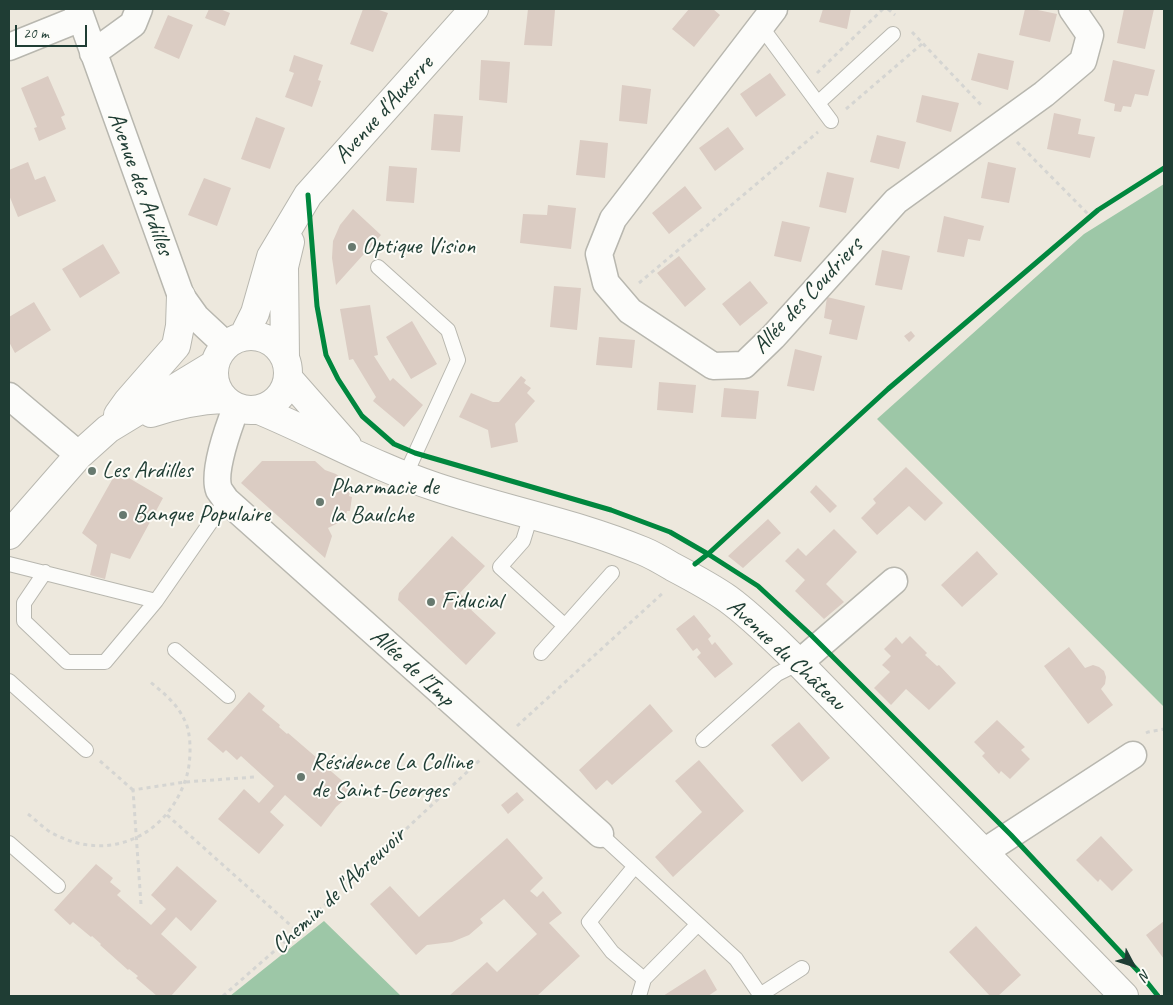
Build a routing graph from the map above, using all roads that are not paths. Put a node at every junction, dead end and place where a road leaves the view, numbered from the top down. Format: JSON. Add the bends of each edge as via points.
{"nodes":[{"id":1,"x":139,"y":9,"type":"edge"},
{"id":2,"x":474,"y":9,"type":"edge"},
{"id":3,"x":1072,"y":9,"type":"edge"},
{"id":4,"x":79,"y":13,"type":"edge"},
{"id":5,"x":763,"y":14,"type":"edge"},
{"id":6,"x":893,"y":34,"type":"dead end"},
{"id":7,"x":9,"y":47,"type":"edge"},
{"id":8,"x":93,"y":53,"type":"junction"},
{"id":9,"x":818,"y":103,"type":"junction"},
{"id":10,"x":831,"y":121,"type":"road end"},
{"id":11,"x":296,"y":214,"type":"junction"},
{"id":12,"x":378,"y":267,"type":"dead end"},
{"id":13,"x":181,"y":296,"type":"junction"},
{"id":14,"x":228,"y":348,"type":"junction"},
{"id":15,"x":287,"y":368,"type":"junction"},
{"id":16,"x":9,"y":396,"type":"edge"},
{"id":17,"x":239,"y":406,"type":"junction"},
{"id":18,"x":108,"y":429,"type":"junction"},
{"id":19,"x":79,"y":455,"type":"junction"},
{"id":20,"x":356,"y":455,"type":"junction"},
{"id":21,"x":405,"y":476,"type":"junction"},
{"id":22,"x":226,"y":500,"type":"junction"},
{"id":23,"x":531,"y":514,"type":"junction"},
{"id":24,"x":9,"y":535,"type":"edge"},
{"id":25,"x":9,"y":564,"type":"edge"},
{"id":26,"x":45,"y":572,"type":"junction"},
{"id":27,"x":612,"y":573,"type":"dead end"},
{"id":28,"x":894,"y":580,"type":"dead end"},
{"id":29,"x":156,"y":602,"type":"junction"},
{"id":30,"x":565,"y":626,"type":"junction"},
{"id":31,"x":175,"y":650,"type":"dead end"},
{"id":32,"x":541,"y":654,"type":"dead end"},
{"id":33,"x":799,"y":663,"type":"junction"},
{"id":34,"x":9,"y":681,"type":"edge"},
{"id":35,"x":228,"y":696,"type":"dead end"},
{"id":36,"x":703,"y":740,"type":"dead end"},
{"id":37,"x":86,"y":750,"type":"road end"},
{"id":38,"x":1133,"y":755,"type":"dead end"},
{"id":39,"x":600,"y":834,"type":"joint"},
{"id":40,"x":9,"y":843,"type":"edge"},
{"id":41,"x":984,"y":852,"type":"junction"},
{"id":42,"x":635,"y":866,"type":"junction"},
{"id":43,"x":58,"y":886,"type":"dead end"},
{"id":44,"x":698,"y":924,"type":"junction"},
{"id":45,"x":802,"y":968,"type":"dead end"},
{"id":46,"x":644,"y":978,"type":"junction"},
{"id":47,"x":639,"y":996,"type":"edge"},
{"id":48,"x":760,"y":996,"type":"edge"},
{"id":49,"x":1124,"y":996,"type":"edge"}],
"edges":[{"from":1,"to":8,"type":"street","via":[[133,24]]},
{"from":2,"to":11,"type":"main road","name":"Avenue d'Auxerre","via":[[308,195]]},
{"from":3,"to":5,"type":"street","name":"Allée des Coudriers","via":[[1090,35],[1083,61],[1044,94],[896,201],[744,365],[712,366],[630,311],[606,284],[599,254],[613,219]]},
{"from":4,"to":7,"type":"street"},
{"from":4,"to":8,"type":"street","name":"Avenue des Ardilles"},
{"from":5,"to":9,"type":"lane"},
{"from":6,"to":9,"type":"lane"},
{"from":8,"to":13,"type":"street","name":"Avenue des Ardilles"},
{"from":9,"to":10,"type":"lane"},
{"from":11,"to":14,"type":"main road","name":"Avenue d'Auxerre","via":[[271,257],[255,313]]},
{"from":11,"to":15,"type":"main road","name":"Avenue d'Auxerre","via":[[284,267]]},
{"from":12,"to":21,"type":"lane","via":[[448,330],[458,360]]},
{"from":13,"to":14,"type":"street","name":"Avenue des Ardilles","via":[[196,317]]},
{"from":13,"to":18,"type":"main road","via":[[176,346],[128,400]]},
{"from":14,"to":15,"type":"main road","via":[[255,336],[268,340],[278,348]]},
{"from":14,"to":17,"type":"main road","via":[[213,376],[216,388]]},
{"from":14,"to":18,"type":"main road"},
{"from":15,"to":17,"type":"main road","via":[[285,389],[270,406]]},
{"from":15,"to":20,"type":"main road","name":"Avenue du Château"},
{"from":16,"to":19,"type":"street"},
{"from":17,"to":18,"type":"main road","via":[[201,400],[174,405]]},
{"from":17,"to":20,"type":"main road","name":"Avenue du Château","via":[[287,421]]},
{"from":17,"to":22,"type":"street","via":[[226,433],[218,475],[219,489]]},
{"from":18,"to":19,"type":"main road"},
{"from":19,"to":24,"type":"main road"},
{"from":20,"to":21,"type":"main road","name":"Avenue du Château"},
{"from":21,"to":23,"type":"main road","name":"Avenue du Château"},
{"from":22,"to":29,"type":"lane"},
{"from":22,"to":39,"type":"street","name":"Allée de l'Imp"},
{"from":23,"to":30,"type":"lane","via":[[523,541],[500,566]]},
{"from":23,"to":33,"type":"main road","name":"Avenue du Château","via":[[600,535],[685,573],[728,599]]},
{"from":25,"to":26,"type":"lane"},
{"from":26,"to":29,"type":"lane"},
{"from":26,"to":29,"type":"lane","via":[[24,603],[24,621],[67,662],[105,662]]},
{"from":27,"to":30,"type":"lane"},
{"from":28,"to":33,"type":"street"},
{"from":30,"to":32,"type":"lane"},
{"from":31,"to":35,"type":"lane"},
{"from":33,"to":36,"type":"lane","via":[[777,674]]},
{"from":33,"to":41,"type":"main road","name":"Avenue du Château"},
{"from":34,"to":37,"type":"lane"},
{"from":38,"to":41,"type":"street"},
{"from":39,"to":42,"type":"lane"},
{"from":40,"to":43,"type":"lane"},
{"from":41,"to":49,"type":"main road","name":"Avenue du Château"},
{"from":42,"to":44,"type":"lane"},
{"from":42,"to":46,"type":"lane","via":[[589,922],[612,952]]},
{"from":44,"to":46,"type":"lane"},
{"from":44,"to":48,"type":"lane","via":[[736,959]]},
{"from":45,"to":48,"type":"lane"},
{"from":46,"to":47,"type":"lane"}]}
